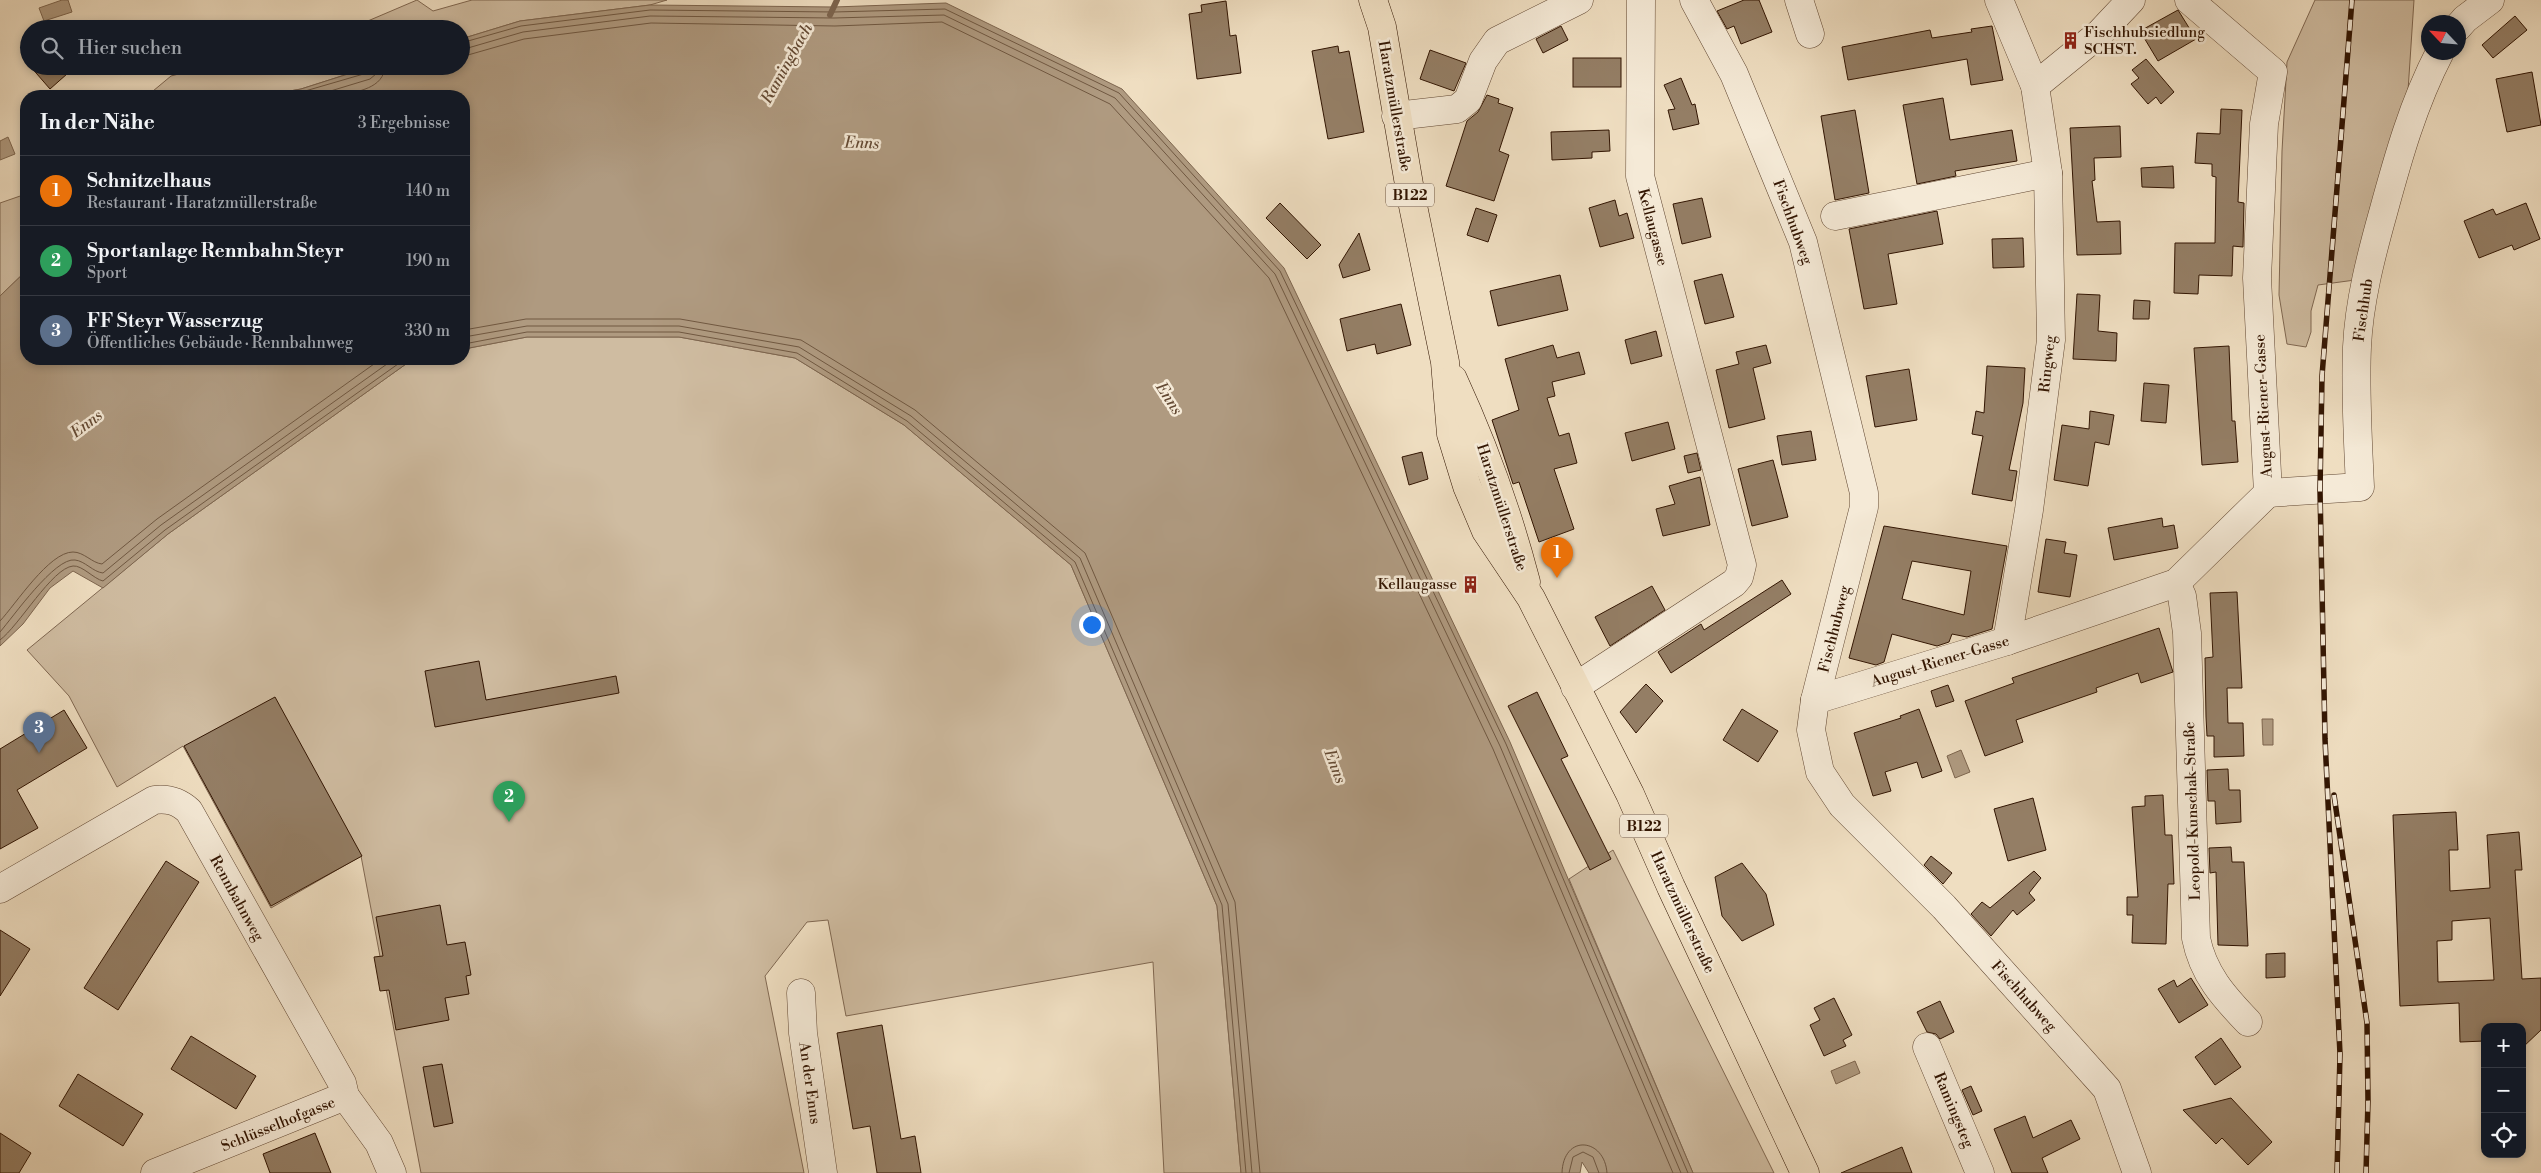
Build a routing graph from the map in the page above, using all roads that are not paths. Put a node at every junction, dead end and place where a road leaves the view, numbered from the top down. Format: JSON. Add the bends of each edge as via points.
{"nodes":[{"id":1,"x":1373,"y":0,"type":"edge"},
{"id":2,"x":1385,"y":0,"type":"edge"},
{"id":3,"x":1579,"y":0,"type":"edge"},
{"id":4,"x":1641,"y":0,"type":"edge"},
{"id":5,"x":1694,"y":0,"type":"edge"},
{"id":6,"x":1799,"y":0,"type":"edge"},
{"id":7,"x":1998,"y":0,"type":"edge"},
{"id":8,"x":2130,"y":0,"type":"edge"},
{"id":9,"x":2189,"y":0,"type":"edge"},
{"id":10,"x":2490,"y":0,"type":"edge"},
{"id":11,"x":2466,"y":18,"type":"edge"},
{"id":12,"x":1382,"y":27,"type":"junction"},
{"id":13,"x":1810,"y":34,"type":"dead end"},
{"id":14,"x":2436,"y":60,"type":"edge"},
{"id":15,"x":2035,"y":86,"type":"junction"},
{"id":16,"x":1396,"y":116,"type":"junction"},
{"id":17,"x":2048,"y":173,"type":"junction"},
{"id":18,"x":1835,"y":216,"type":"dead end"},
{"id":19,"x":2268,"y":493,"type":"junction"},
{"id":20,"x":2176,"y":583,"type":"junction"},
{"id":21,"x":2007,"y":641,"type":"junction"},
{"id":22,"x":1575,"y":686,"type":"junction"},
{"id":23,"x":1815,"y":700,"type":"junction"},
{"id":24,"x":0,"y":889,"type":"edge"},
{"id":25,"x":801,"y":993,"type":"dead end"},
{"id":26,"x":2248,"y":1022,"type":"dead end"},
{"id":27,"x":1928,"y":1047,"type":"dead end"},
{"id":28,"x":345,"y":1096,"type":"junction"},
{"id":29,"x":155,"y":1173,"type":"edge"},
{"id":30,"x":392,"y":1173,"type":"edge"},
{"id":31,"x":823,"y":1173,"type":"edge"},
{"id":32,"x":1805,"y":1173,"type":"edge"},
{"id":33,"x":1980,"y":1173,"type":"edge"},
{"id":34,"x":2137,"y":1173,"type":"edge"}],
"edges":[{"from":1,"to":12,"type":"main road","name":"Haratzmüllerstraße","number":"B122"},
{"from":2,"to":12,"type":"main road","name":"Haratzmüllerstraße","number":"B122"},
{"from":3,"to":16,"type":"street","via":[[1497,42],[1482,61],[1468,100],[1457,109]]},
{"from":4,"to":22,"type":"street","name":"Kellaugasse","via":[[1640,176],[1742,566],[1734,583]]},
{"from":5,"to":23,"type":"street","name":"Fischhubweg","via":[[1734,74],[1803,242],[1864,493],[1864,507]]},
{"from":6,"to":13,"type":"street"},
{"from":7,"to":15,"type":"street","name":"Ringweg"},
{"from":8,"to":15,"type":"street","via":[[2100,33]]},
{"from":9,"to":19,"type":"street","name":"August-Riener-Gasse","via":[[2274,72],[2264,124],[2257,278]]},
{"from":10,"to":11,"type":"street"},
{"from":12,"to":16,"type":"main road","name":"Haratzmüllerstraße","number":"B122"},
{"from":14,"to":19,"type":"street","name":"Fischhub","via":[[2410,119],[2372,256],[2362,308],[2357,346],[2360,487]]},
{"from":15,"to":17,"type":"street","name":"Ringweg"},
{"from":16,"to":22,"type":"main road","name":"Haratzmüllerstraße","number":"B122","via":[[1445,362],[1451,434],[1467,486],[1486,532],[1531,598]]},
{"from":17,"to":18,"type":"street"},
{"from":17,"to":21,"type":"street","name":"Ringweg","via":[[2051,340],[2029,510]]},
{"from":19,"to":20,"type":"street","name":"August-Riener-Gasse"},
{"from":20,"to":21,"type":"street","name":"August-Riener-Gasse"},
{"from":20,"to":26,"type":"street","name":"Leopold-Kunschak-Straße","via":[[2182,596],[2187,633],[2196,938],[2200,958],[2212,982]]},
{"from":21,"to":23,"type":"street","name":"August-Riener-Gasse"},
{"from":22,"to":32,"type":"main road","name":"Haratzmüllerstraße","number":"B122","via":[[1630,794]]},
{"from":23,"to":34,"type":"street","name":"Fischhubweg","via":[[1811,730],[1820,772],[1842,805],[1944,907],[2108,1088]]},
{"from":24,"to":28,"type":"street","name":"Rennbahnweg","via":[[154,800],[163,798],[181,804],[189,811],[342,1083]]},
{"from":25,"to":31,"type":"street","name":"An der Enns","via":[[803,1034]]},
{"from":27,"to":33,"type":"street","name":"Ramingsteg"},
{"from":28,"to":29,"type":"street","name":"Schlüsselhofgasse"},
{"from":28,"to":30,"type":"street","name":"Rennbahnweg","via":[[378,1143]]}]}
